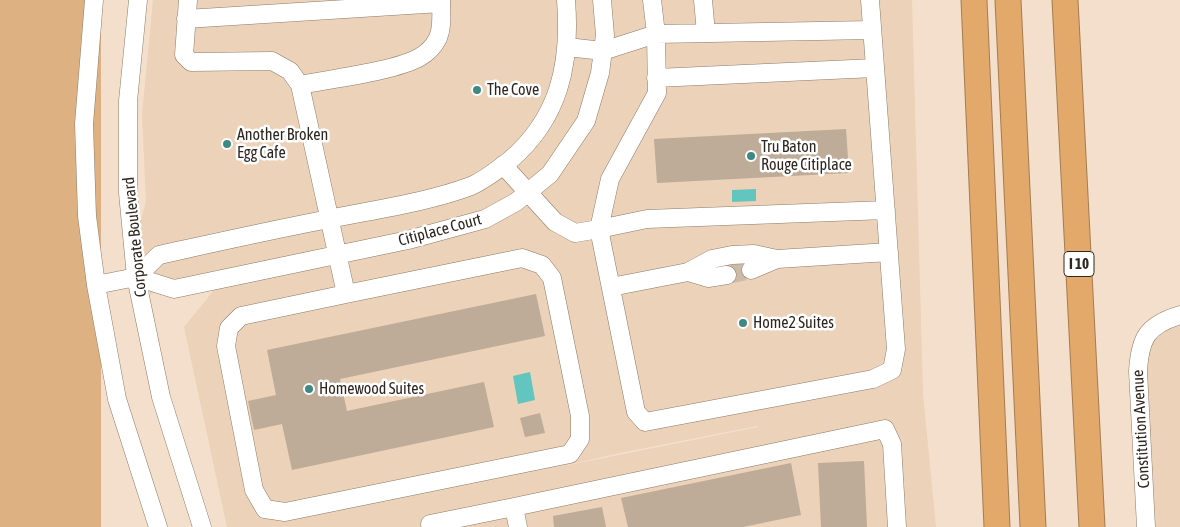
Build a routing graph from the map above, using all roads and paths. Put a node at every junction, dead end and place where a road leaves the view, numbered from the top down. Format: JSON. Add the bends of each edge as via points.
{"nodes":[{"id":1,"x":94,"y":0,"type":"edge"},
{"id":2,"x":138,"y":0,"type":"edge"},
{"id":3,"x":188,"y":0,"type":"edge"},
{"id":4,"x":566,"y":0,"type":"edge"},
{"id":5,"x":602,"y":0,"type":"edge"},
{"id":6,"x":652,"y":0,"type":"edge"},
{"id":7,"x":703,"y":0,"type":"edge"},
{"id":8,"x":870,"y":0,"type":"edge"},
{"id":9,"x":974,"y":0,"type":"edge"},
{"id":10,"x":1008,"y":0,"type":"edge"},
{"id":11,"x":1065,"y":0,"type":"edge"},
{"id":12,"x":441,"y":2,"type":"edge"},
{"id":13,"x":186,"y":19,"type":"junction"},
{"id":14,"x":872,"y":30,"type":"junction"},
{"id":15,"x":706,"y":33,"type":"junction"},
{"id":16,"x":656,"y":34,"type":"junction"},
{"id":17,"x":567,"y":47,"type":"junction"},
{"id":18,"x":603,"y":52,"type":"junction"},
{"id":19,"x":875,"y":68,"type":"junction"},
{"id":20,"x":656,"y":78,"type":"junction"},
{"id":21,"x":300,"y":85,"type":"junction"},
{"id":22,"x":503,"y":165,"type":"junction"},
{"id":23,"x":528,"y":192,"type":"junction"},
{"id":24,"x":886,"y":210,"type":"junction"},
{"id":25,"x":330,"y":218,"type":"junction"},
{"id":26,"x":599,"y":229,"type":"junction"},
{"id":27,"x":889,"y":252,"type":"junction"},
{"id":28,"x":338,"y":254,"type":"junction"},
{"id":29,"x":777,"y":259,"type":"junction"},
{"id":30,"x":750,"y":270,"type":"tunnel mouth"},
{"id":31,"x":688,"y":272,"type":"junction"},
{"id":32,"x":727,"y":275,"type":"tunnel mouth"},
{"id":33,"x":136,"y":277,"type":"junction"},
{"id":34,"x":96,"y":285,"type":"junction"},
{"id":35,"x":611,"y":287,"type":"junction"},
{"id":36,"x":346,"y":294,"type":"junction"},
{"id":37,"x":1180,"y":315,"type":"edge"},
{"id":38,"x":514,"y":507,"type":"junction"},
{"id":39,"x":430,"y":524,"type":"dead end"},
{"id":40,"x":158,"y":527,"type":"edge"},
{"id":41,"x":202,"y":527,"type":"edge"},
{"id":42,"x":518,"y":527,"type":"edge"},
{"id":43,"x":897,"y":527,"type":"edge"},
{"id":44,"x":997,"y":527,"type":"edge"},
{"id":45,"x":1033,"y":527,"type":"edge"},
{"id":46,"x":1092,"y":527,"type":"edge"},
{"id":47,"x":1146,"y":527,"type":"edge"}],
"edges":[{"from":1,"to":34,"type":"street","via":[[84,124],[87,216]]},
{"from":2,"to":33,"type":"street","name":"Corporate Boulevard","via":[[128,101],[128,193]]},
{"from":3,"to":13,"type":"street"},
{"from":4,"to":17,"type":"street"},
{"from":5,"to":18,"type":"street","name":"Citiplace Court"},
{"from":6,"to":16,"type":"street"},
{"from":7,"to":15,"type":"street"},
{"from":8,"to":14,"type":"street"},
{"from":9,"to":44,"type":"highway"},
{"from":10,"to":45,"type":"highway"},
{"from":11,"to":46,"type":"highway","number":"I 10"},
{"from":12,"to":13,"type":"street"},
{"from":12,"to":21,"type":"street","via":[[442,22],[438,39],[429,51],[418,58]]},
{"from":13,"to":21,"type":"street","via":[[186,60],[272,61],[290,71]]},
{"from":14,"to":15,"type":"street"},
{"from":14,"to":19,"type":"street"},
{"from":15,"to":16,"type":"street"},
{"from":16,"to":18,"type":"street"},
{"from":16,"to":20,"type":"street"},
{"from":17,"to":18,"type":"street"},
{"from":17,"to":22,"type":"street","via":[[553,105],[523,149]]},
{"from":18,"to":23,"type":"street","name":"Citiplace Court","via":[[586,121],[550,174]]},
{"from":19,"to":20,"type":"street"},
{"from":19,"to":24,"type":"street"},
{"from":20,"to":26,"type":"street","via":[[657,93],[610,179]]},
{"from":21,"to":25,"type":"street"},
{"from":22,"to":23,"type":"street"},
{"from":22,"to":25,"type":"street","via":[[472,185],[400,205]]},
{"from":23,"to":26,"type":"street","via":[[555,222],[575,233]]},
{"from":23,"to":28,"type":"street","name":"Citiplace Court","via":[[485,219],[408,240]]},
{"from":24,"to":26,"type":"street","via":[[647,219]]},
{"from":24,"to":27,"type":"street"},
{"from":25,"to":28,"type":"street"},
{"from":25,"to":33,"type":"street","via":[[160,254]]},
{"from":26,"to":35,"type":"street"},
{"from":27,"to":29,"type":"street"},
{"from":27,"to":35,"type":"street","via":[[896,349],[892,370],[873,379],[645,422],[636,412]]},
{"from":28,"to":33,"type":"street","name":"Citiplace Court","via":[[174,288]]},
{"from":28,"to":36,"type":"street"},
{"from":29,"to":30,"type":"street"},
{"from":29,"to":31,"type":"street","via":[[754,254],[732,255],[712,260]]},
{"from":31,"to":32,"type":"street","via":[[708,278]]},
{"from":31,"to":35,"type":"street"},
{"from":33,"to":34,"type":"street","name":"Citiplace Court"},
{"from":33,"to":41,"type":"street","name":"Corporate Boulevard","via":[[161,397]]},
{"from":34,"to":40,"type":"street","via":[[117,400]]},
{"from":36,"to":36,"type":"street","via":[[522,258],[542,265],[552,278],[580,416],[580,439],[570,454],[285,512],[266,509],[254,490],[226,346],[229,328],[241,316]]},
{"from":37,"to":47,"type":"street","name":"Constitution Avenue","via":[[1147,332],[1139,348]]},
{"from":38,"to":39,"type":"street"},
{"from":38,"to":42,"type":"street"},
{"from":38,"to":43,"type":"street","via":[[885,429],[892,444]]}]}
